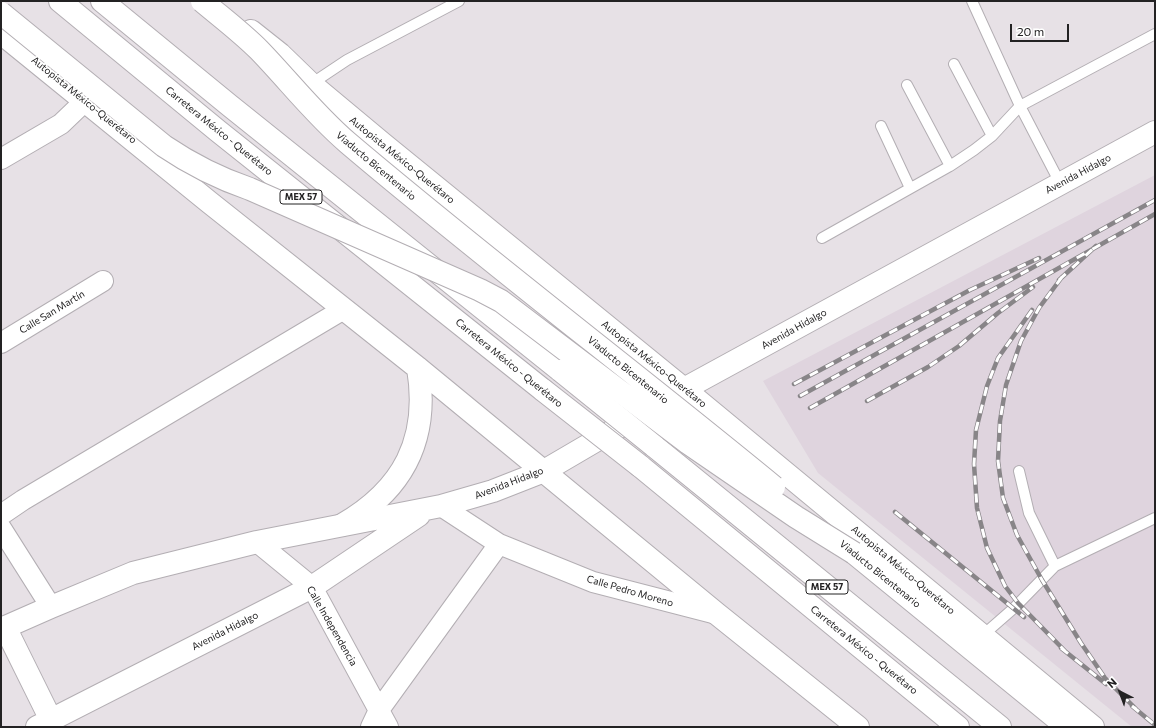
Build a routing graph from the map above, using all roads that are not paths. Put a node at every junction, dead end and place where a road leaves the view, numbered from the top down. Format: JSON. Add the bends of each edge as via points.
{"nodes":[{"id":1,"x":60,"y":1,"type":"edge"},
{"id":2,"x":102,"y":1,"type":"edge"},
{"id":3,"x":202,"y":1,"type":"edge"},
{"id":4,"x":214,"y":1,"type":"edge"},
{"id":5,"x":459,"y":1,"type":"edge"},
{"id":6,"x":972,"y":1,"type":"edge"},
{"id":7,"x":1,"y":13,"type":"edge"},
{"id":8,"x":1,"y":20,"type":"edge"},
{"id":9,"x":1155,"y":34,"type":"edge"},
{"id":10,"x":6,"y":43,"type":"edge"},
{"id":11,"x":954,"y":64,"type":"dead end"},
{"id":12,"x":311,"y":84,"type":"junction"},
{"id":13,"x":907,"y":85,"type":"dead end"},
{"id":14,"x":85,"y":101,"type":"junction"},
{"id":15,"x":1020,"y":106,"type":"junction"},
{"id":16,"x":881,"y":126,"type":"dead end"},
{"id":17,"x":1155,"y":132,"type":"edge"},
{"id":18,"x":992,"y":136,"type":"junction"},
{"id":19,"x":1,"y":159,"type":"edge"},
{"id":20,"x":950,"y":166,"type":"junction"},
{"id":21,"x":1060,"y":183,"type":"junction"},
{"id":22,"x":910,"y":188,"type":"junction"},
{"id":23,"x":209,"y":202,"type":"junction"},
{"id":24,"x":822,"y":238,"type":"dead end"},
{"id":25,"x":103,"y":280,"type":"dead end"},
{"id":26,"x":344,"y":309,"type":"junction"},
{"id":27,"x":1,"y":343,"type":"edge"},
{"id":28,"x":418,"y":368,"type":"junction"},
{"id":29,"x":684,"y":389,"type":"junction"},
{"id":30,"x":544,"y":471,"type":"junction"},
{"id":31,"x":1019,"y":471,"type":"dead end"},
{"id":32,"x":434,"y":508,"type":"junction"},
{"id":33,"x":1,"y":515,"type":"edge"},
{"id":34,"x":1155,"y":518,"type":"edge"},
{"id":35,"x":342,"y":525,"type":"junction"},
{"id":36,"x":1,"y":528,"type":"edge"},
{"id":37,"x":257,"y":542,"type":"junction"},
{"id":38,"x":499,"y":544,"type":"junction"},
{"id":39,"x":854,"y":553,"type":"junction"},
{"id":40,"x":1055,"y":566,"type":"junction"},
{"id":41,"x":312,"y":587,"type":"junction"},
{"id":42,"x":51,"y":607,"type":"junction"},
{"id":43,"x":717,"y":614,"type":"junction"},
{"id":44,"x":3,"y":628,"type":"edge"},
{"id":45,"x":982,"y":636,"type":"junction"},
{"id":46,"x":380,"y":721,"type":"edge"},
{"id":47,"x":44,"y":723,"type":"edge"},
{"id":48,"x":856,"y":726,"type":"edge"},
{"id":49,"x":958,"y":727,"type":"edge"},
{"id":50,"x":1000,"y":727,"type":"edge"},
{"id":51,"x":1066,"y":727,"type":"edge"},
{"id":52,"x":1093,"y":727,"type":"edge"}],
"edges":[{"from":1,"to":49,"type":"main road","name":"Carretera México - Querétaro","number":"MEX 57","bridge":true,"via":[[218,131],[640,466]]},
{"from":2,"to":50,"type":"main road","number":"MEX 57","bridge":true},
{"from":3,"to":39,"type":"main road","name":"Viaducto Bicentenario","bridge":true,"via":[[257,48],[325,122],[366,159]]},
{"from":4,"to":12,"type":"main road","name":"Autopista México-Querétaro","via":[[280,54]]},
{"from":5,"to":12,"type":"lane","via":[[347,60]]},
{"from":6,"to":15,"type":"lane"},
{"from":7,"to":39,"type":"main road","bridge":true,"via":[[182,158],[224,180],[250,189],[501,301],[688,443],[796,517]]},
{"from":8,"to":23,"type":"main road","via":[[173,160]]},
{"from":9,"to":15,"type":"lane"},
{"from":10,"to":14,"type":"main road","name":"Autopista México-Querétaro"},
{"from":11,"to":18,"type":"lane"},
{"from":12,"to":29,"type":"main road","name":"Autopista México-Querétaro"},
{"from":13,"to":20,"type":"lane"},
{"from":14,"to":19,"type":"street","via":[[61,124]]},
{"from":14,"to":23,"type":"main road","name":"Autopista México-Querétaro"},
{"from":15,"to":18,"type":"lane"},
{"from":15,"to":21,"type":"lane"},
{"from":16,"to":22,"type":"lane"},
{"from":17,"to":21,"type":"main road","name":"Avenida Hidalgo"},
{"from":18,"to":20,"type":"lane"},
{"from":20,"to":22,"type":"lane"},
{"from":21,"to":29,"type":"main road","name":"Avenida Hidalgo"},
{"from":22,"to":24,"type":"lane"},
{"from":23,"to":26,"type":"main road","name":"Autopista México-Querétaro"},
{"from":25,"to":27,"type":"street","name":"Calle San Martín"},
{"from":26,"to":28,"type":"main road","name":"Autopista México-Querétaro"},
{"from":26,"to":33,"type":"street"},
{"from":28,"to":30,"type":"main road","name":"Autopista México-Querétaro"},
{"from":28,"to":35,"type":"main road","via":[[421,411],[415,441],[408,458],[388,490],[369,508]]},
{"from":29,"to":30,"type":"main road","name":"Avenida Hidalgo"},
{"from":29,"to":45,"type":"main road","name":"Autopista México-Querétaro"},
{"from":30,"to":32,"type":"main road","name":"Avenida Hidalgo","via":[[493,491]]},
{"from":30,"to":43,"type":"main road","name":"Autopista México-Querétaro"},
{"from":31,"to":40,"type":"lane","via":[[1029,513]]},
{"from":32,"to":35,"type":"main road","name":"Avenida Hidalgo"},
{"from":32,"to":38,"type":"street","name":"Calle Pedro Moreno"},
{"from":32,"to":41,"type":"main road","name":"Avenida Hidalgo"},
{"from":34,"to":40,"type":"lane"},
{"from":35,"to":37,"type":"main road","name":"Avenida Hidalgo"},
{"from":36,"to":42,"type":"street"},
{"from":37,"to":41,"type":"street","name":"Calle Independencia"},
{"from":37,"to":42,"type":"main road","name":"Avenida Hidalgo","via":[[133,573]]},
{"from":38,"to":43,"type":"street","name":"Calle Pedro Moreno","via":[[594,582]]},
{"from":38,"to":46,"type":"street"},
{"from":39,"to":51,"type":"main road","name":"Viaducto Bicentenario"},
{"from":40,"to":45,"type":"lane"},
{"from":41,"to":46,"type":"street","name":"Calle Independencia"},
{"from":41,"to":47,"type":"main road","name":"Avenida Hidalgo"},
{"from":42,"to":44,"type":"main road","name":"Avenida Hidalgo"},
{"from":43,"to":48,"type":"main road","name":"Autopista México-Querétaro"},
{"from":44,"to":47,"type":"main road"},
{"from":45,"to":52,"type":"main road","name":"Autopista México-Querétaro"}]}
